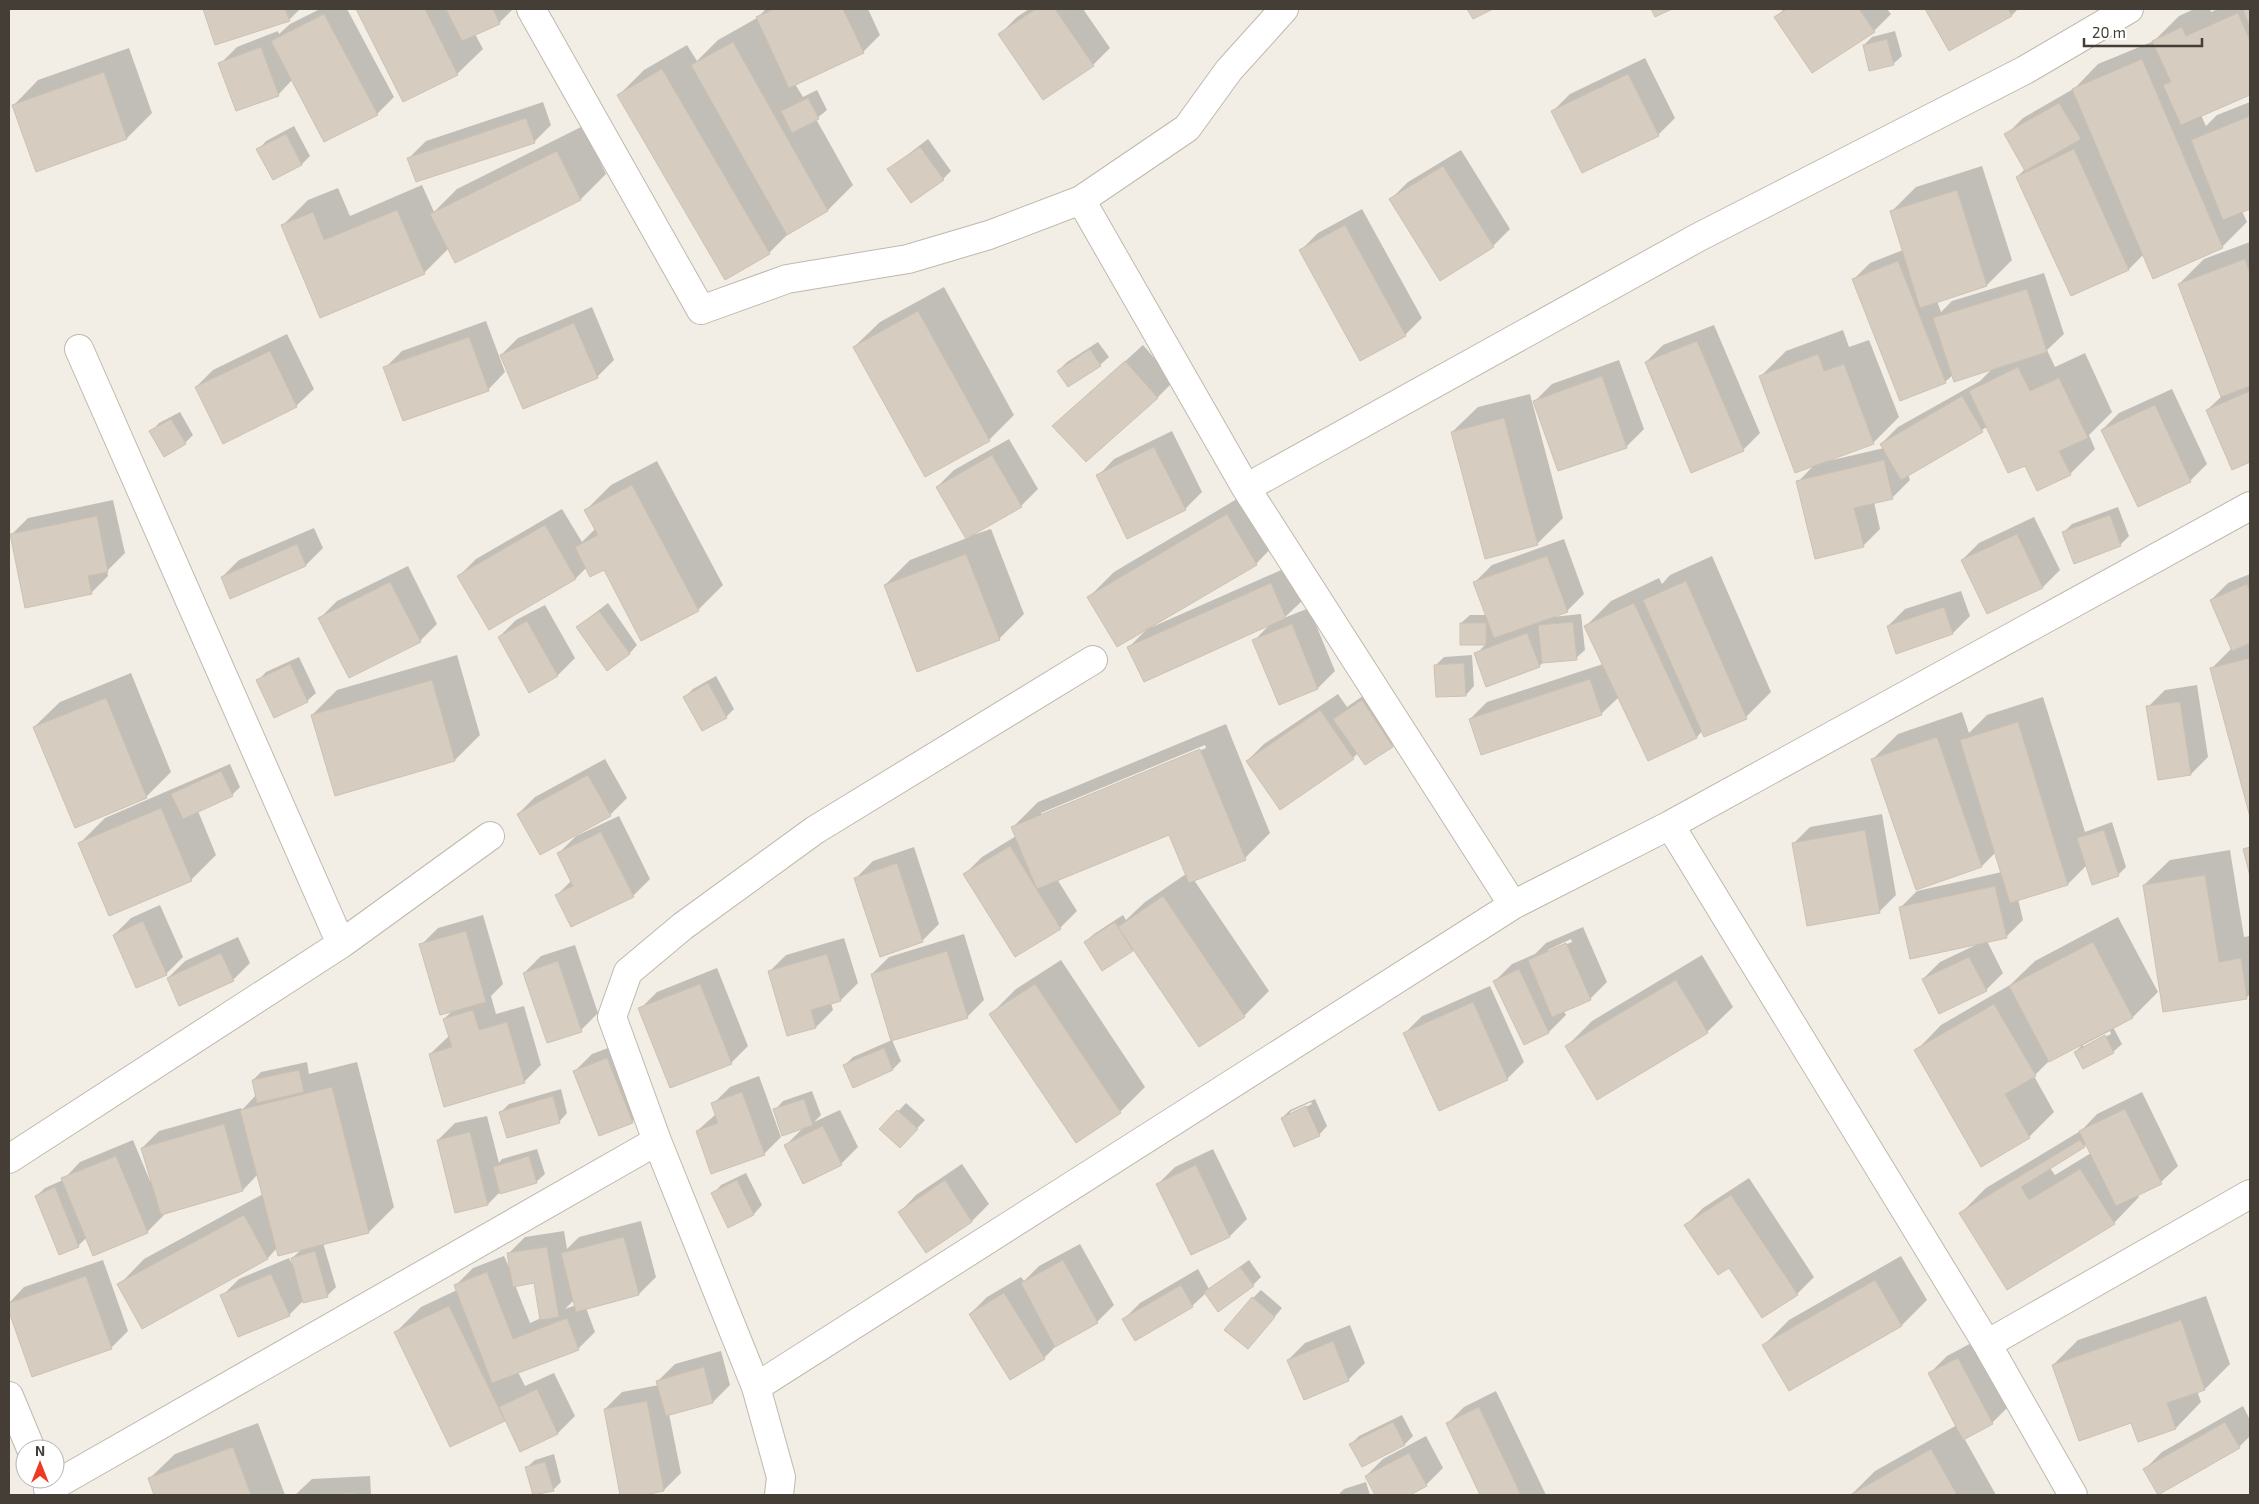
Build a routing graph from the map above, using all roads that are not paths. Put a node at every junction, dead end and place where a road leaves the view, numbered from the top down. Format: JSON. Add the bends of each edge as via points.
{"nodes":[{"id":1,"x":531,"y":9,"type":"edge"},
{"id":2,"x":1284,"y":9,"type":"edge"},
{"id":3,"x":2129,"y":9,"type":"edge"},
{"id":4,"x":1081,"y":200,"type":"junction"},
{"id":5,"x":79,"y":348,"type":"dead end"},
{"id":6,"x":1246,"y":488,"type":"junction"},
{"id":7,"x":2250,"y":506,"type":"edge"},
{"id":8,"x":1093,"y":660,"type":"dead end"},
{"id":9,"x":1670,"y":825,"type":"junction"},
{"id":10,"x":490,"y":836,"type":"dead end"},
{"id":11,"x":1513,"y":905,"type":"junction"},
{"id":12,"x":341,"y":944,"type":"junction"},
{"id":13,"x":657,"y":1141,"type":"junction"},
{"id":14,"x":9,"y":1159,"type":"edge"},
{"id":15,"x":2250,"y":1194,"type":"edge"},
{"id":16,"x":1987,"y":1344,"type":"junction"},
{"id":17,"x":756,"y":1387,"type":"junction"},
{"id":18,"x":9,"y":1396,"type":"edge"},
{"id":19,"x":27,"y":1439,"type":"edge"},
{"id":20,"x":65,"y":1478,"type":"edge"},
{"id":21,"x":779,"y":1495,"type":"edge"},
{"id":22,"x":2073,"y":1495,"type":"edge"}],
"edges":[{"from":1,"to":4,"type":"street","via":[[701,310],[787,279],[908,259],[989,235]]},
{"from":2,"to":4,"type":"street","via":[[1229,70],[1187,128]]},
{"from":3,"to":6,"type":"street","via":[[2025,70],[1697,238]]},
{"from":4,"to":6,"type":"street"},
{"from":5,"to":12,"type":"street"},
{"from":6,"to":11,"type":"street"},
{"from":7,"to":9,"type":"street"},
{"from":8,"to":13,"type":"street","via":[[815,830],[683,926],[628,972],[612,1017]]},
{"from":9,"to":11,"type":"street"},
{"from":9,"to":16,"type":"street"},
{"from":10,"to":12,"type":"street"},
{"from":11,"to":17,"type":"street"},
{"from":12,"to":14,"type":"street"},
{"from":13,"to":17,"type":"street"},
{"from":13,"to":20,"type":"street"},
{"from":15,"to":16,"type":"street"},
{"from":16,"to":22,"type":"street"},
{"from":17,"to":21,"type":"street","via":[[781,1476]]},
{"from":18,"to":19,"type":"street"}]}
